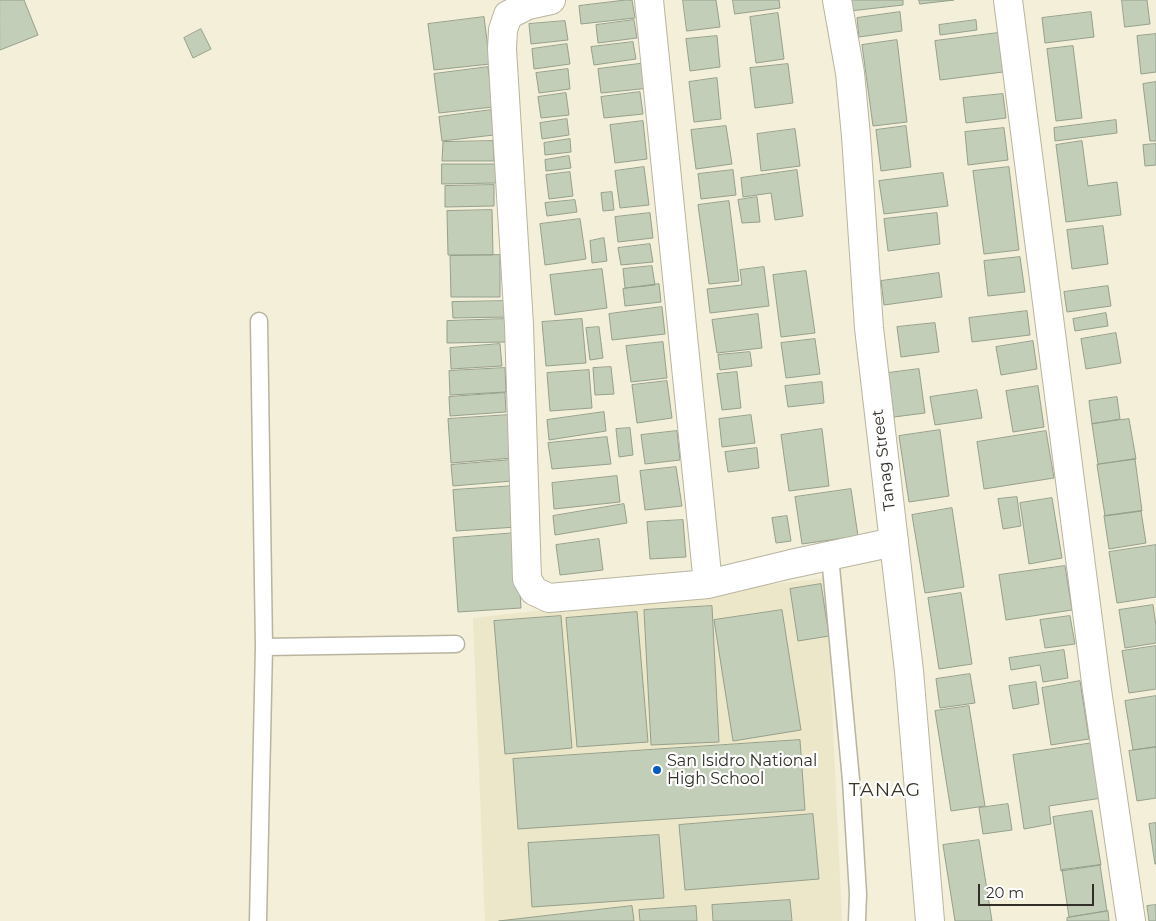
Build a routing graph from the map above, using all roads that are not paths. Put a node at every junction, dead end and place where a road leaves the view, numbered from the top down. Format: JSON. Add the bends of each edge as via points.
{"nodes":[{"id":1,"x":551,"y":0,"type":"edge"},
{"id":2,"x":649,"y":0,"type":"edge"},
{"id":3,"x":837,"y":0,"type":"edge"},
{"id":4,"x":1008,"y":0,"type":"edge"},
{"id":5,"x":259,"y":321,"type":"dead end"},
{"id":6,"x":894,"y":542,"type":"junction"},
{"id":7,"x":830,"y":556,"type":"junction"},
{"id":8,"x":708,"y":584,"type":"junction"},
{"id":9,"x":456,"y":644,"type":"dead end"},
{"id":10,"x":264,"y":647,"type":"junction"},
{"id":11,"x":258,"y":921,"type":"edge"},
{"id":12,"x":857,"y":921,"type":"edge"},
{"id":13,"x":930,"y":921,"type":"edge"},
{"id":14,"x":1131,"y":921,"type":"edge"}],
"edges":[{"from":1,"to":8,"type":"street","via":[[528,4],[508,15],[502,49],[519,325],[527,579],[534,592],[549,598]]},
{"from":2,"to":8,"type":"street"},
{"from":3,"to":6,"type":"street","name":"Tanag Street","via":[[850,73],[869,328]]},
{"from":4,"to":14,"type":"street","via":[[1097,690]]},
{"from":5,"to":10,"type":"lane"},
{"from":6,"to":7,"type":"street"},
{"from":6,"to":13,"type":"street","name":"Tanag Street","via":[[909,671]]},
{"from":7,"to":8,"type":"street"},
{"from":7,"to":12,"type":"lane","via":[[851,780]]},
{"from":9,"to":10,"type":"lane"},
{"from":10,"to":11,"type":"lane"}]}
